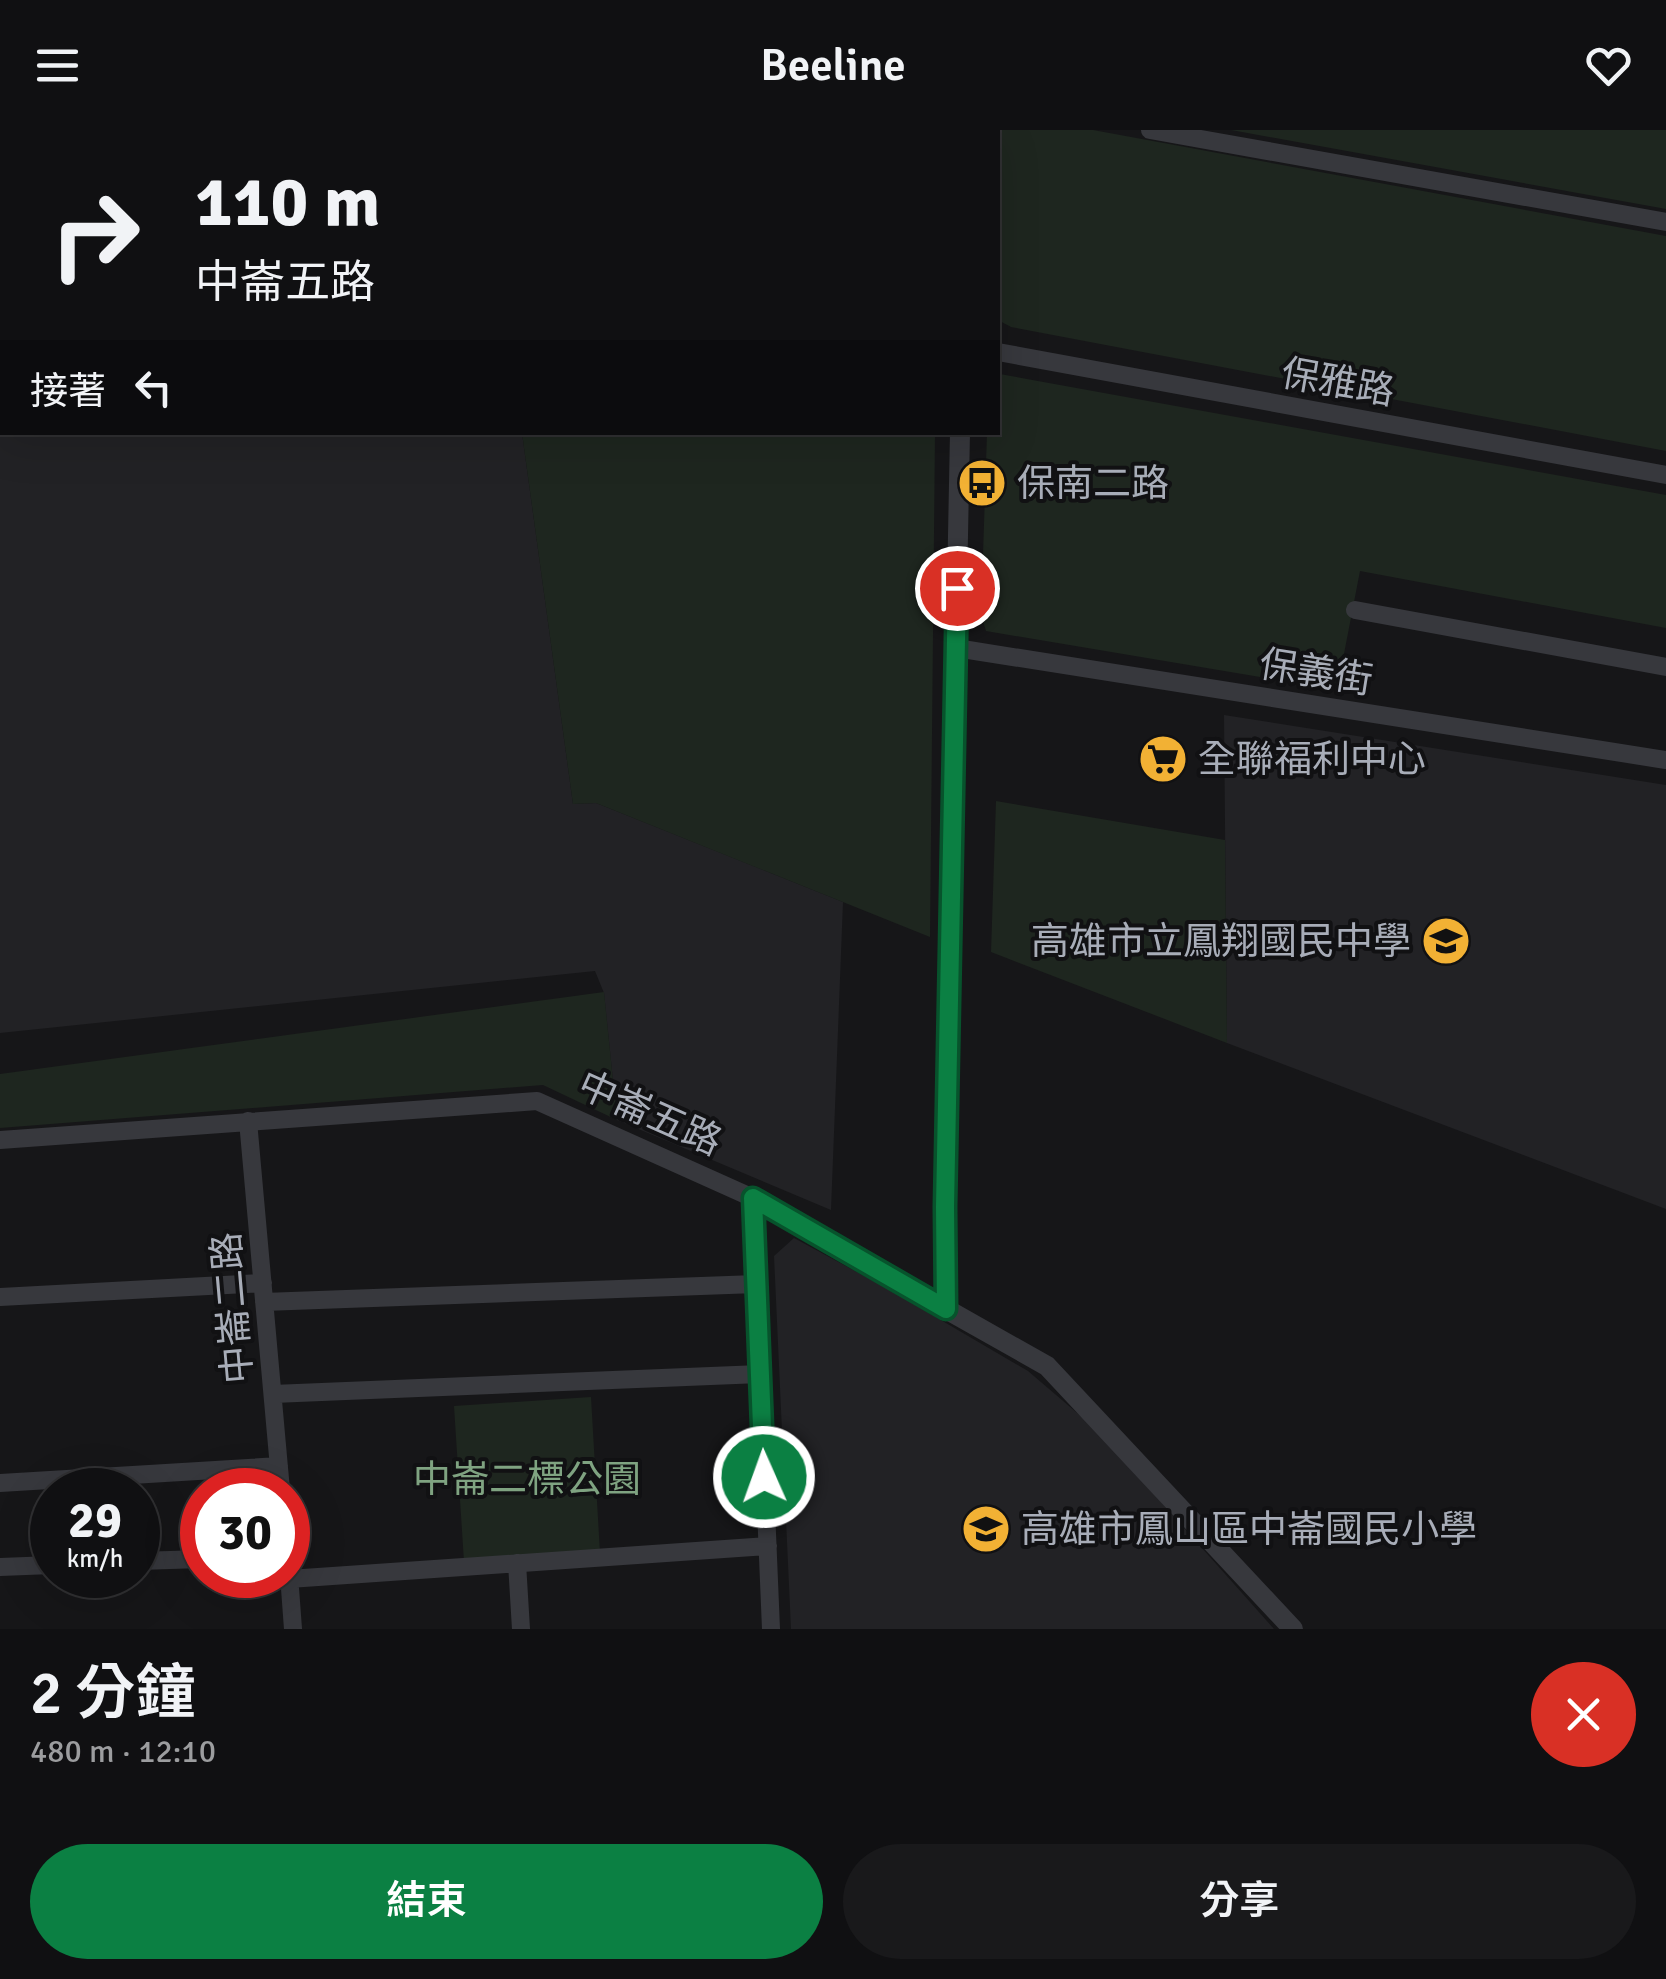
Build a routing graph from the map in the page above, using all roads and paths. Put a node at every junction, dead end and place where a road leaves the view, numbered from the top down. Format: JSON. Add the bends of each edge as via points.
{"nodes":[{"id":1,"x":1150,"y":130,"type":"edge"},
{"id":2,"x":1666,"y":222,"type":"edge"},
{"id":3,"x":1000,"y":352,"type":"edge"},
{"id":4,"x":960,"y":435,"type":"edge"},
{"id":5,"x":1666,"y":476,"type":"edge"},
{"id":6,"x":1355,"y":610,"type":"dead end"},
{"id":7,"x":956,"y":648,"type":"junction"},
{"id":8,"x":1666,"y":667,"type":"edge"},
{"id":9,"x":1666,"y":760,"type":"edge"},
{"id":10,"x":248,"y":1121,"type":"junction"},
{"id":11,"x":0,"y":1140,"type":"edge"},
{"id":12,"x":753,"y":1198,"type":"junction"},
{"id":13,"x":756,"y":1284,"type":"junction"},
{"id":14,"x":264,"y":1293,"type":"junction"},
{"id":15,"x":0,"y":1296,"type":"edge"},
{"id":16,"x":946,"y":1309,"type":"junction"},
{"id":17,"x":760,"y":1374,"type":"junction"},
{"id":18,"x":272,"y":1394,"type":"junction"},
{"id":19,"x":279,"y":1466,"type":"joint"},
{"id":20,"x":0,"y":1483,"type":"edge"},
{"id":21,"x":768,"y":1546,"type":"junction"},
{"id":22,"x":517,"y":1563,"type":"junction"},
{"id":23,"x":30,"y":1566,"type":"edge"},
{"id":24,"x":0,"y":1567,"type":"edge"},
{"id":25,"x":310,"y":1569,"type":"edge"},
{"id":26,"x":291,"y":1598,"type":"edge"},
{"id":27,"x":294,"y":1629,"type":"edge"},
{"id":28,"x":521,"y":1629,"type":"edge"},
{"id":29,"x":771,"y":1629,"type":"edge"},
{"id":30,"x":1293,"y":1629,"type":"edge"}],
"edges":[{"from":1,"to":2,"type":"street"},
{"from":3,"to":5,"type":"street","name":"保雅路"},
{"from":4,"to":7,"type":"street"},
{"from":6,"to":8,"type":"street"},
{"from":7,"to":9,"type":"street","name":"保義街"},
{"from":7,"to":16,"type":"street"},
{"from":10,"to":11,"type":"street","name":"中崙五路"},
{"from":10,"to":12,"type":"street","name":"中崙五路","via":[[536,1101]]},
{"from":10,"to":14,"type":"street","name":"中崙二路"},
{"from":12,"to":13,"type":"street"},
{"from":12,"to":16,"type":"street","name":"中崙五路"},
{"from":13,"to":14,"type":"street"},
{"from":13,"to":17,"type":"street"},
{"from":14,"to":15,"type":"street"},
{"from":14,"to":18,"type":"street","name":"中崙二路"},
{"from":16,"to":30,"type":"street","name":"中崙五路","via":[[1048,1366]]},
{"from":17,"to":18,"type":"street"},
{"from":17,"to":21,"type":"street"},
{"from":18,"to":19,"type":"street","name":"中崙二路"},
{"from":19,"to":20,"type":"street"},
{"from":21,"to":22,"type":"street"},
{"from":21,"to":29,"type":"street"},
{"from":22,"to":25,"type":"street"},
{"from":22,"to":28,"type":"street"},
{"from":23,"to":24,"type":"street"},
{"from":26,"to":27,"type":"street"}]}
